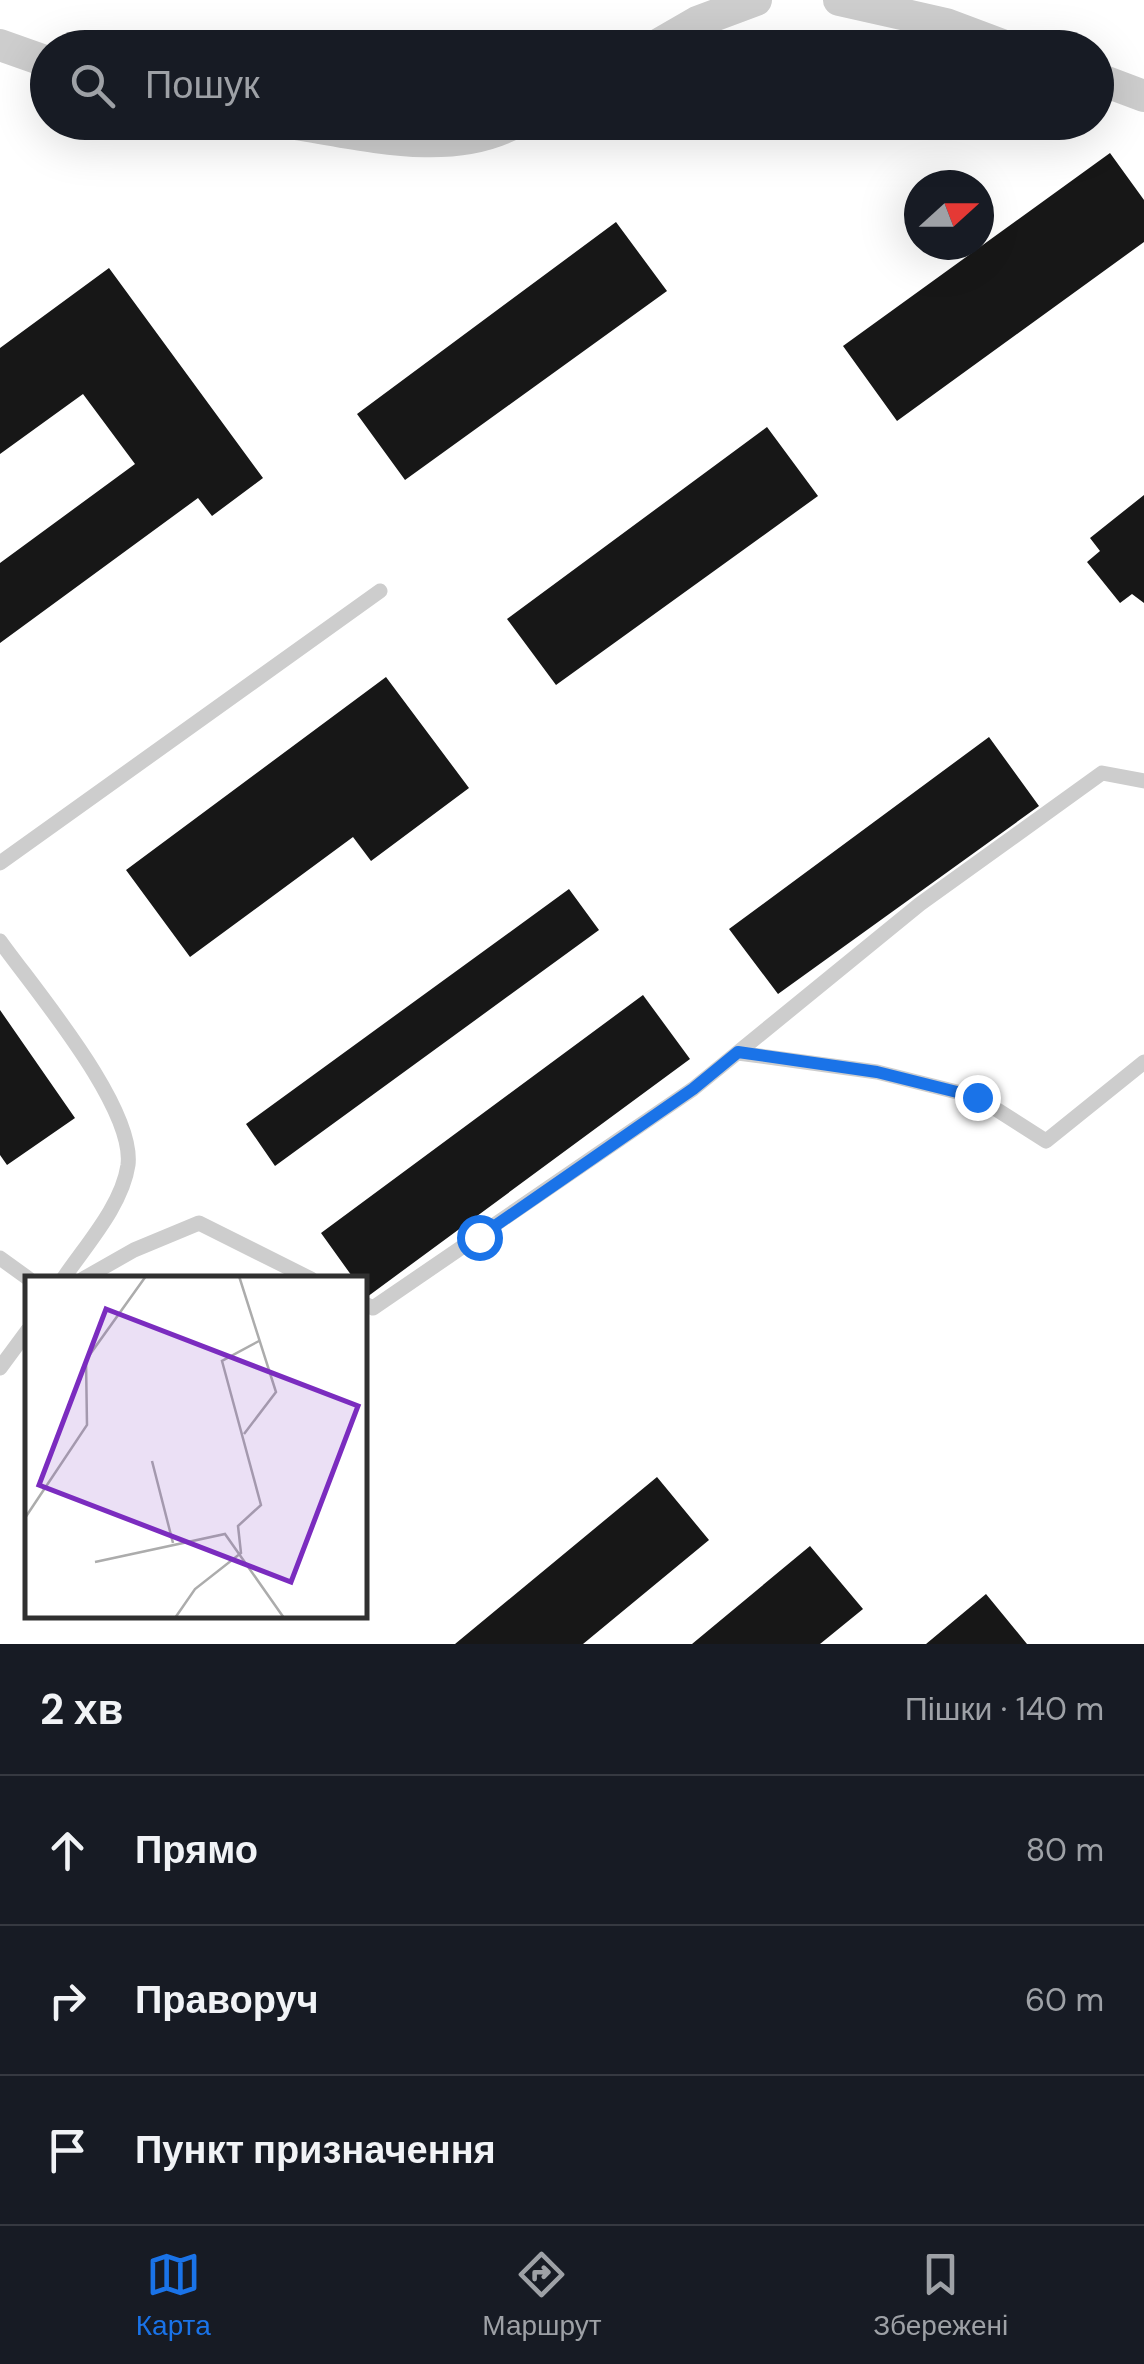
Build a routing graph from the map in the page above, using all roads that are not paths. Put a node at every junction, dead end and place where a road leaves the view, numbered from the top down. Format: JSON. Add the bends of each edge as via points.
{"nodes":[{"id":1,"x":756,"y":0,"type":"edge"},
{"id":2,"x":839,"y":0,"type":"edge"},
{"id":3,"x":683,"y":30,"type":"edge"},
{"id":4,"x":962,"y":30,"type":"edge"},
{"id":5,"x":0,"y":45,"type":"edge"},
{"id":6,"x":30,"y":56,"type":"edge"},
{"id":7,"x":1114,"y":85,"type":"edge"},
{"id":8,"x":1144,"y":96,"type":"edge"},
{"id":9,"x":423,"y":140,"type":"edge"},
{"id":10,"x":460,"y":140,"type":"edge"},
{"id":11,"x":380,"y":591,"type":"dead end"},
{"id":12,"x":1144,"y":781,"type":"edge"},
{"id":13,"x":0,"y":862,"type":"edge"},
{"id":14,"x":0,"y":941,"type":"edge"},
{"id":15,"x":738,"y":1052,"type":"junction"},
{"id":16,"x":1144,"y":1062,"type":"edge"},
{"id":17,"x":0,"y":1258,"type":"edge"},
{"id":18,"x":25,"y":1276,"type":"edge"},
{"id":19,"x":65,"y":1276,"type":"edge"},
{"id":20,"x":87,"y":1276,"type":"edge"},
{"id":21,"x":305,"y":1276,"type":"edge"},
{"id":22,"x":368,"y":1306,"type":"edge"},
{"id":23,"x":25,"y":1334,"type":"edge"},
{"id":24,"x":0,"y":1368,"type":"edge"}],
"edges":[{"from":1,"to":3,"type":"street"},
{"from":2,"to":4,"type":"street"},
{"from":5,"to":6,"type":"street"},
{"from":7,"to":8,"type":"street"},
{"from":9,"to":10,"type":"street"},
{"from":11,"to":13,"type":"lane"},
{"from":12,"to":15,"type":"lane","via":[[1102,773],[920,904]]},
{"from":14,"to":19,"type":"lane","via":[[111,1098],[125,1133],[128,1165],[116,1198]]},
{"from":15,"to":16,"type":"lane","via":[[877,1072],[977,1097],[1046,1141]]},
{"from":15,"to":22,"type":"lane","via":[[464,1248]]},
{"from":17,"to":18,"type":"lane"},
{"from":20,"to":21,"type":"lane","via":[[199,1222]]},
{"from":23,"to":24,"type":"lane"}]}
